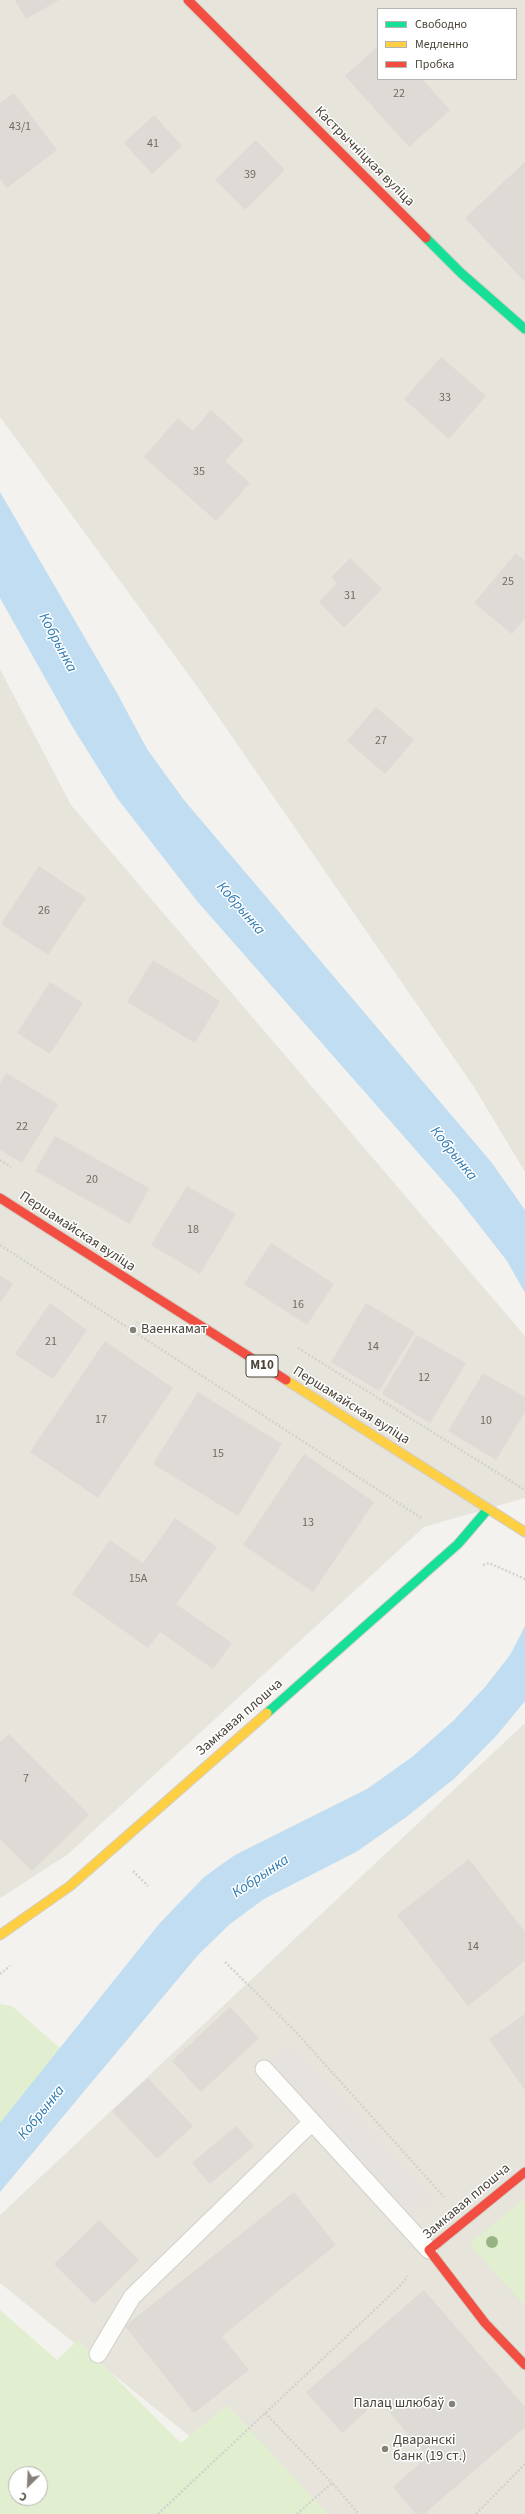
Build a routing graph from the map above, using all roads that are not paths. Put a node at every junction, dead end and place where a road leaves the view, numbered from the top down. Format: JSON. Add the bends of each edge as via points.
{"nodes":[{"id":1,"x":188,"y":0,"type":"edge"},
{"id":2,"x":525,"y":329,"type":"edge"},
{"id":3,"x":0,"y":1198,"type":"edge"},
{"id":4,"x":488,"y":1509,"type":"junction"},
{"id":5,"x":525,"y":1532,"type":"edge"},
{"id":6,"x":0,"y":1935,"type":"edge"},
{"id":7,"x":264,"y":2069,"type":"dead end"},
{"id":8,"x":312,"y":2122,"type":"junction"},
{"id":9,"x":525,"y":2172,"type":"edge"},
{"id":10,"x":429,"y":2250,"type":"junction"},
{"id":11,"x":98,"y":2354,"type":"dead end"},
{"id":12,"x":525,"y":2365,"type":"edge"}],
"edges":[{"from":1,"to":2,"type":"street","name":"Кастрычніцкая вуліца","via":[[461,273]]},
{"from":3,"to":4,"type":"street","name":"Першамайская вуліца","number":"М10"},
{"from":4,"to":5,"type":"street","name":"Першамайская вуліца","number":"М10"},
{"from":4,"to":6,"type":"street","name":"Замкавая плошча","via":[[458,1544],[70,1886]]},
{"from":7,"to":8,"type":"lane"},
{"from":8,"to":10,"type":"lane"},
{"from":8,"to":11,"type":"lane","via":[[132,2297]]},
{"from":9,"to":10,"type":"street","name":"Замкавая плошча"},
{"from":10,"to":12,"type":"street","name":"Замкавая плошча","via":[[486,2323]]}]}
